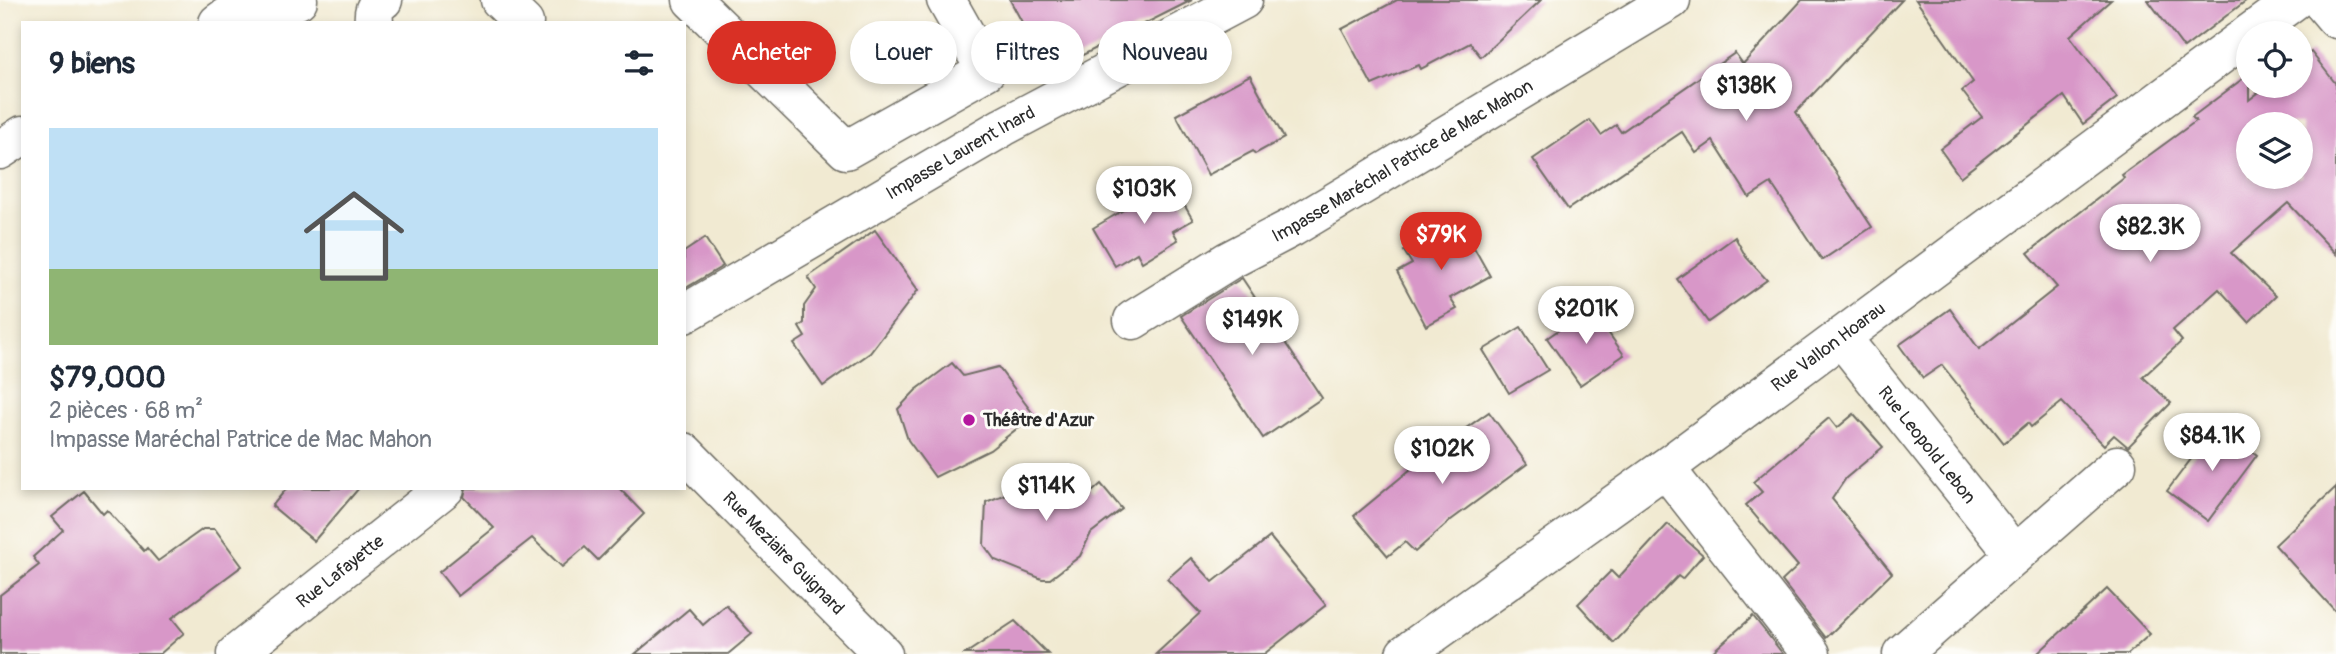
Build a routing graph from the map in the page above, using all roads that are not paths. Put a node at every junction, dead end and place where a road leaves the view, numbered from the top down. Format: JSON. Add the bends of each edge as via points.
{"nodes":[{"id":1,"x":298,"y":0,"type":"edge"},
{"id":2,"x":383,"y":0,"type":"edge"},
{"id":3,"x":500,"y":0,"type":"edge"},
{"id":4,"x":691,"y":0,"type":"edge"},
{"id":5,"x":946,"y":0,"type":"edge"},
{"id":6,"x":1243,"y":0,"type":"edge"},
{"id":7,"x":1671,"y":0,"type":"edge"},
{"id":8,"x":2295,"y":0,"type":"edge"},
{"id":9,"x":2320,"y":0,"type":"edge"},
{"id":10,"x":244,"y":14,"type":"edge"},
{"id":11,"x":2336,"y":19,"type":"edge"},
{"id":12,"x":374,"y":21,"type":"edge"},
{"id":13,"x":522,"y":21,"type":"edge"},
{"id":14,"x":2267,"y":21,"type":"edge"},
{"id":15,"x":2236,"y":44,"type":"edge"},
{"id":16,"x":21,"y":136,"type":"edge"},
{"id":17,"x":0,"y":150,"type":"edge"},
{"id":18,"x":686,"y":313,"type":"edge"},
{"id":19,"x":1133,"y":320,"type":"dead end"},
{"id":20,"x":1841,"y":337,"type":"junction"},
{"id":21,"x":686,"y":454,"type":"edge"},
{"id":22,"x":2117,"y":465,"type":"dead end"},
{"id":23,"x":1665,"y":468,"type":"junction"},
{"id":24,"x":442,"y":490,"type":"edge"},
{"id":25,"x":2015,"y":555,"type":"junction"},
{"id":26,"x":236,"y":654,"type":"edge"},
{"id":27,"x":883,"y":654,"type":"edge"},
{"id":28,"x":1405,"y":654,"type":"edge"},
{"id":29,"x":1811,"y":654,"type":"edge"},
{"id":30,"x":1902,"y":654,"type":"edge"}],
"edges":[{"from":1,"to":10,"type":"street"},
{"from":2,"to":12,"type":"street","via":[[376,5]]},
{"from":3,"to":13,"type":"street"},
{"from":4,"to":5,"type":"street","via":[[846,150],[986,71]]},
{"from":6,"to":18,"type":"street","name":"Impasse Laurent Inard","via":[[1003,127]]},
{"from":7,"to":19,"type":"street","name":"Impasse Maréchal Patrice de Mac Mahon"},
{"from":8,"to":14,"type":"street","name":"Rue Vallon Hoarau"},
{"from":9,"to":11,"type":"street"},
{"from":15,"to":20,"type":"street","name":"Rue Vallon Hoarau"},
{"from":16,"to":17,"type":"street"},
{"from":20,"to":23,"type":"street","name":"Rue Vallon Hoarau"},
{"from":20,"to":25,"type":"street","name":"Rue Leopold Lebon"},
{"from":21,"to":27,"type":"street","name":"Rue Meziaire Guignard"},
{"from":22,"to":25,"type":"street"},
{"from":23,"to":28,"type":"street","name":"Rue Vallon Hoarau"},
{"from":23,"to":29,"type":"street"},
{"from":24,"to":26,"type":"street","name":"Rue Lafayette"},
{"from":25,"to":30,"type":"street"}]}
